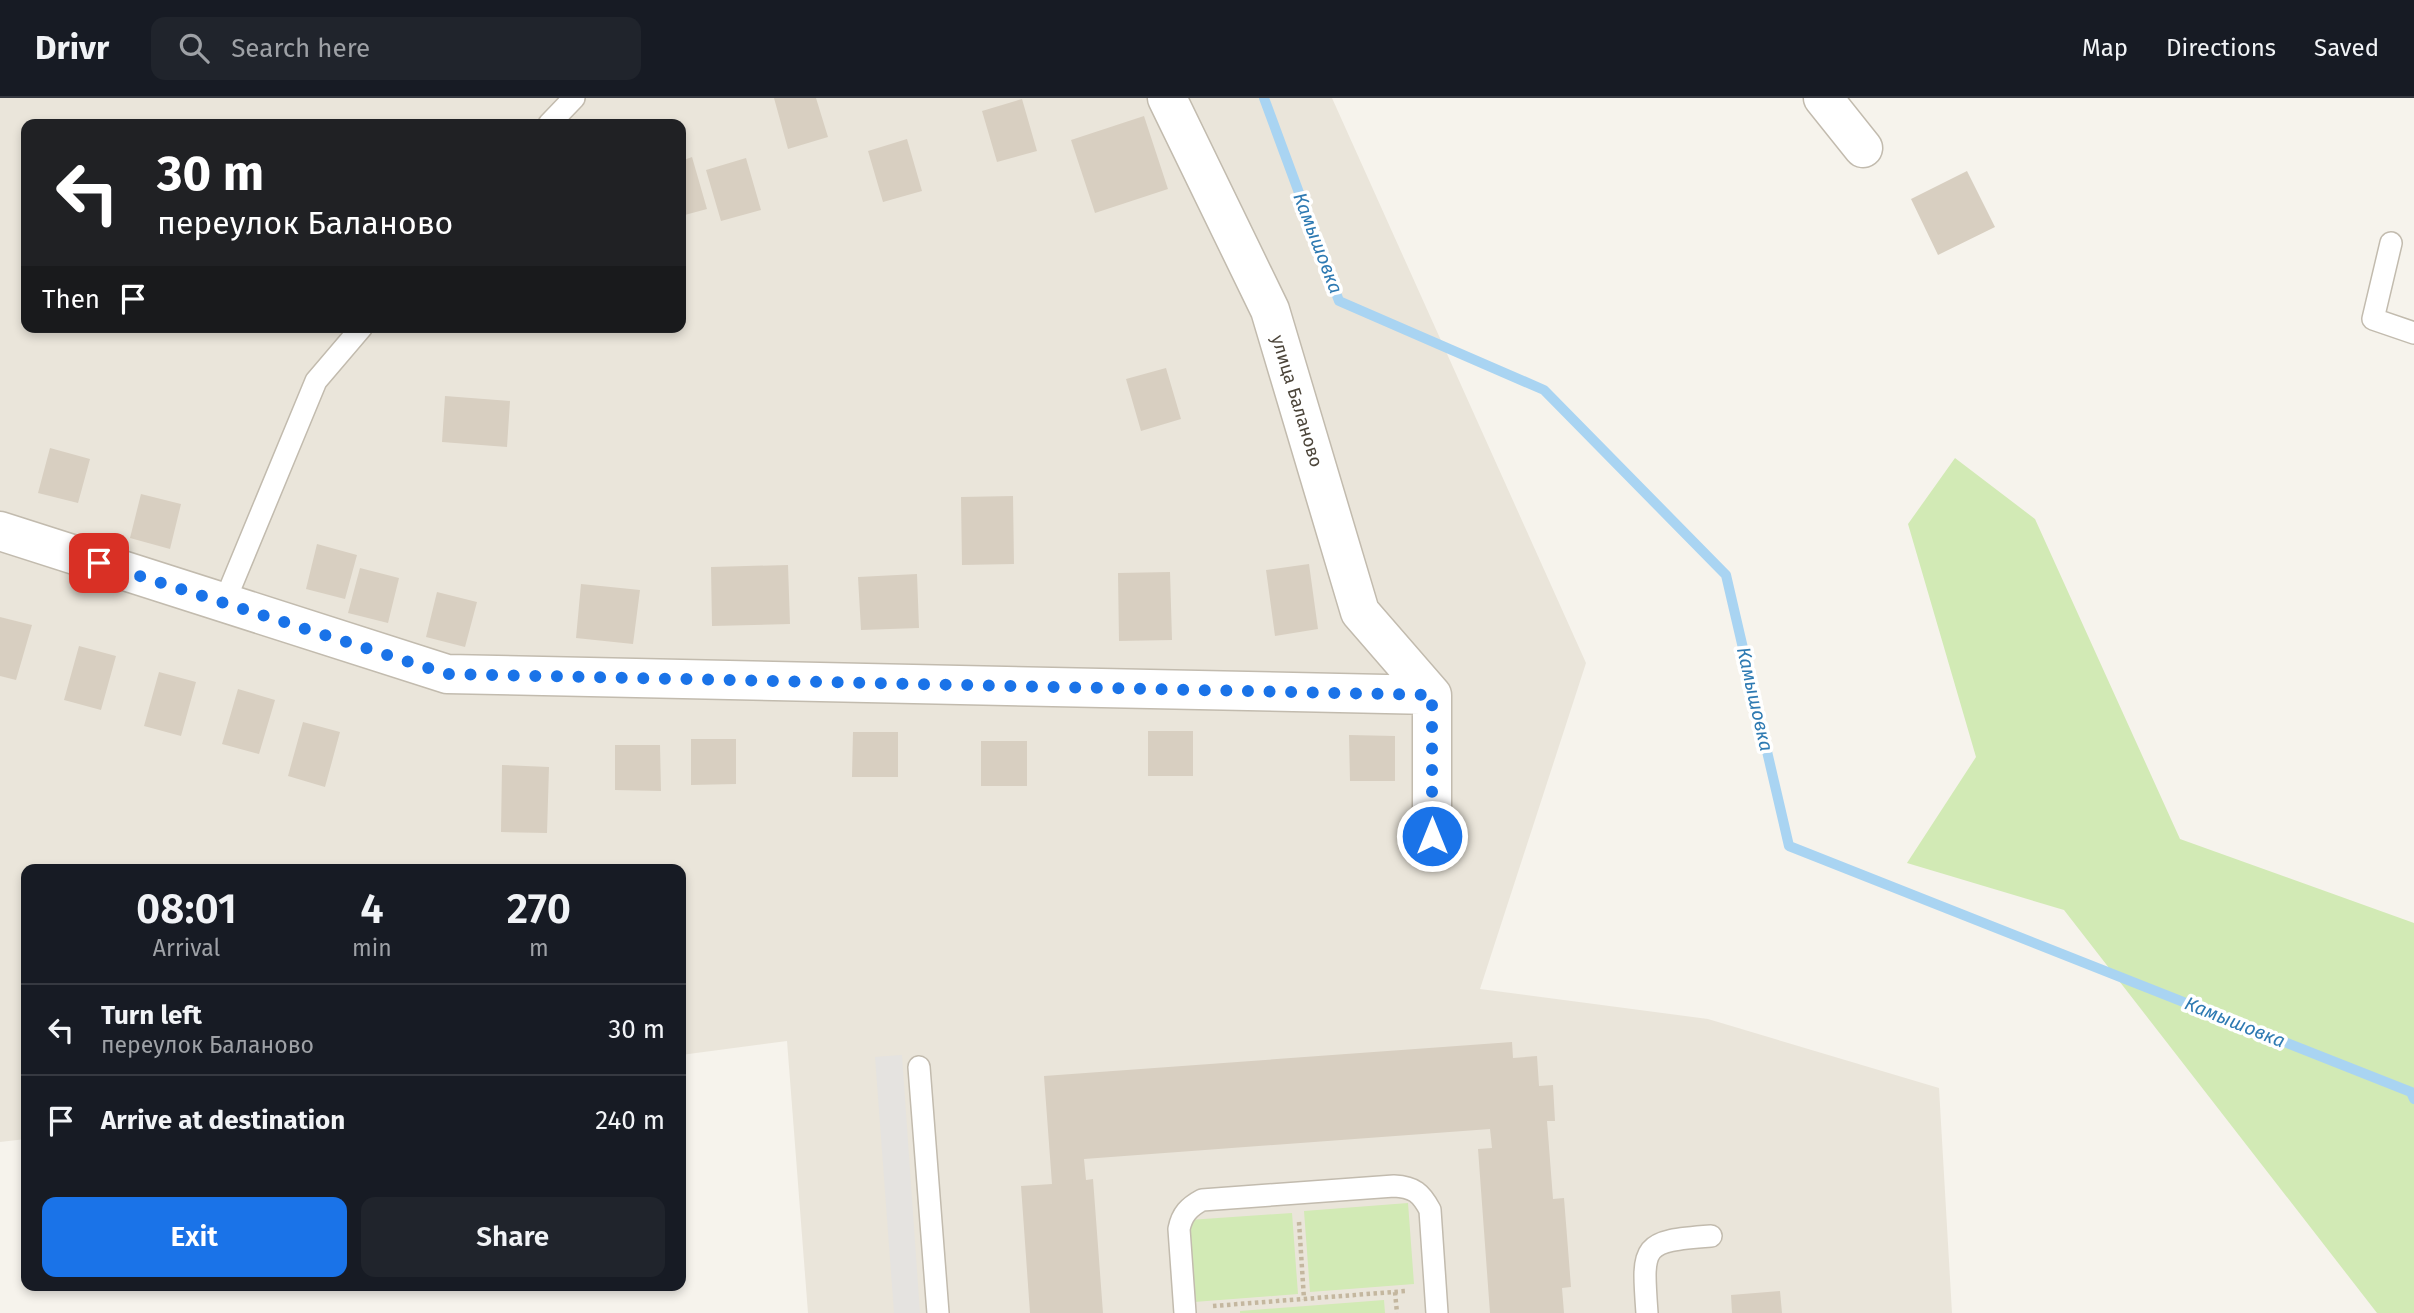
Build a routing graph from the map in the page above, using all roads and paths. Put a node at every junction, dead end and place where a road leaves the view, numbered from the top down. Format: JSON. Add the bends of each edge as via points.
{"nodes":[{"id":1,"x":574,"y":98,"type":"edge"},
{"id":2,"x":1167,"y":98,"type":"edge"},
{"id":3,"x":1823,"y":98,"type":"edge"},
{"id":4,"x":555,"y":119,"type":"edge"},
{"id":5,"x":1863,"y":148,"type":"dead end"},
{"id":6,"x":2391,"y":243,"type":"dead end"},
{"id":7,"x":357,"y":333,"type":"edge"},
{"id":8,"x":2414,"y":333,"type":"edge"},
{"id":9,"x":0,"y":531,"type":"edge"},
{"id":10,"x":223,"y":603,"type":"junction"},
{"id":11,"x":1432,"y":695,"type":"junction"},
{"id":12,"x":1432,"y":836,"type":"dead end"},
{"id":13,"x":919,"y":1067,"type":"dead end"},
{"id":14,"x":1297,"y":1193,"type":"junction"},
{"id":15,"x":1711,"y":1236,"type":"dead end"},
{"id":16,"x":1435,"y":1289,"type":"junction"},
{"id":17,"x":1395,"y":1292,"type":"junction"},
{"id":18,"x":1304,"y":1299,"type":"junction"},
{"id":19,"x":1185,"y":1310,"type":"edge"},
{"id":20,"x":938,"y":1313,"type":"edge"},
{"id":21,"x":1397,"y":1313,"type":"edge"},
{"id":22,"x":1437,"y":1313,"type":"edge"},
{"id":23,"x":1647,"y":1313,"type":"edge"}],
"edges":[{"from":1,"to":4,"type":"lane"},
{"from":2,"to":11,"type":"street","name":"улица Баланово","via":[[1270,310],[1360,612]]},
{"from":3,"to":5,"type":"street"},
{"from":6,"to":8,"type":"lane","via":[[2372,320]]},
{"from":7,"to":10,"type":"lane","via":[[316,381]]},
{"from":9,"to":10,"type":"street"},
{"from":10,"to":11,"type":"street","via":[[447,674]]},
{"from":11,"to":12,"type":"street"},
{"from":13,"to":20,"type":"lane"},
{"from":14,"to":16,"type":"lane","via":[[1394,1186],[1415,1190],[1430,1210]]},
{"from":14,"to":18,"type":"path"},
{"from":14,"to":19,"type":"lane","via":[[1202,1200],[1186,1210],[1179,1229]]},
{"from":15,"to":23,"type":"lane","via":[[1672,1239],[1650,1253],[1644,1269]]},
{"from":16,"to":17,"type":"path"},
{"from":16,"to":22,"type":"lane"},
{"from":17,"to":18,"type":"path"},
{"from":17,"to":21,"type":"path"},
{"from":18,"to":19,"type":"path"}]}
